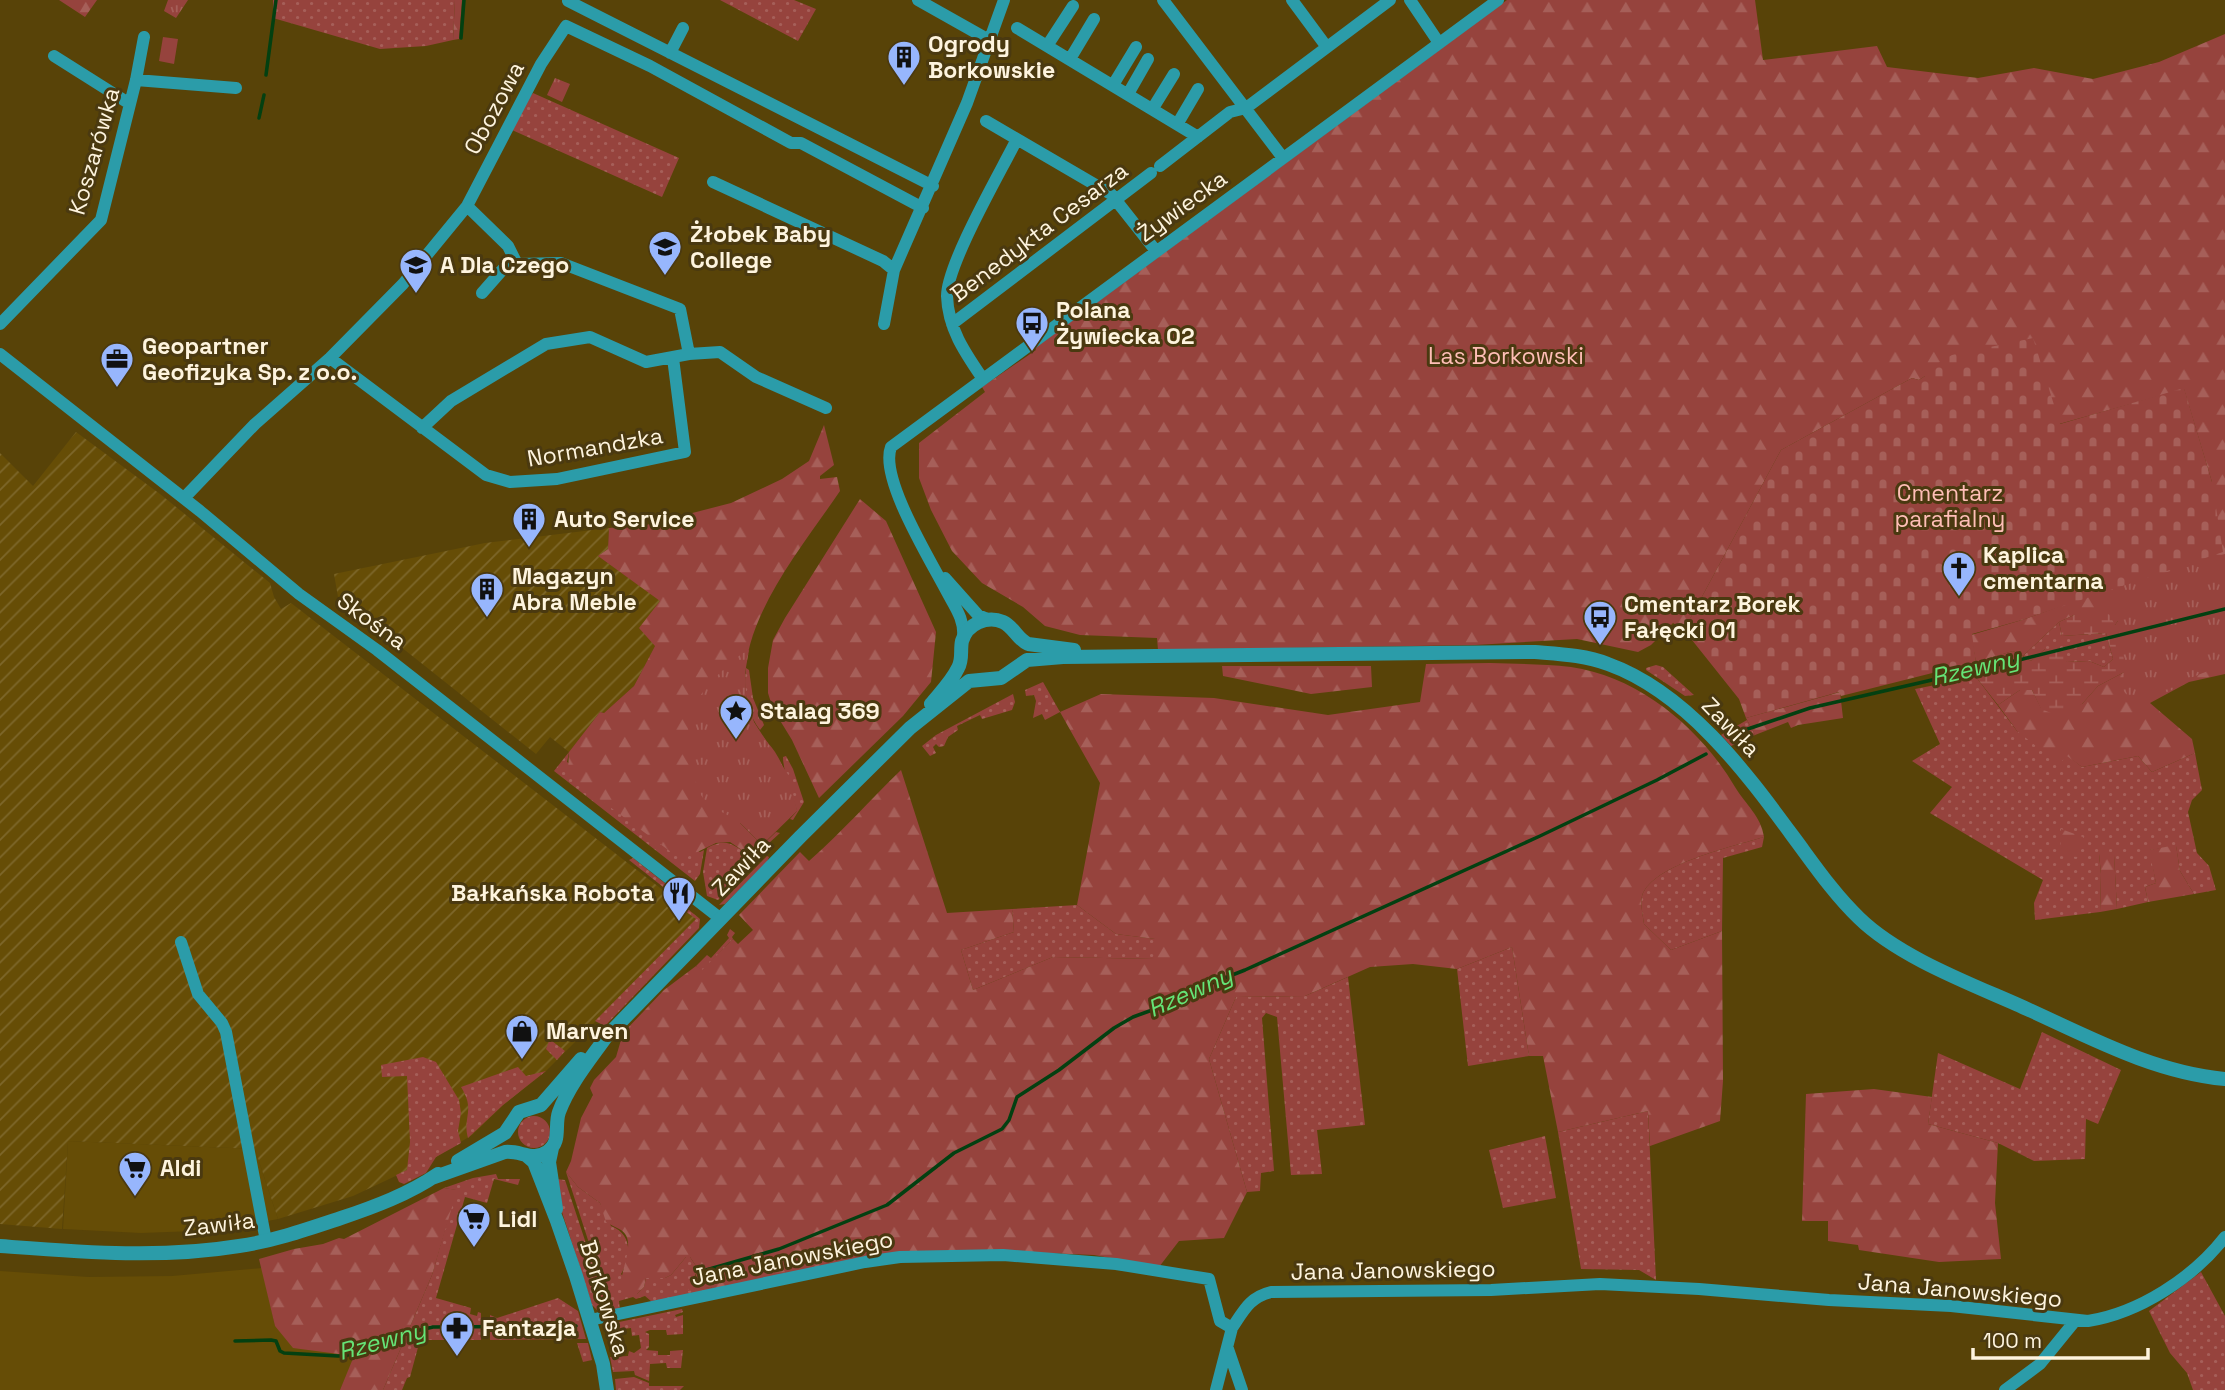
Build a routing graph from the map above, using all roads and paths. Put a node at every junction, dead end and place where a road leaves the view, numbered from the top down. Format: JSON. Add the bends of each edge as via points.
{"nodes":[{"id":1,"x":918,"y":0,"type":"edge"},
{"id":2,"x":1004,"y":0,"type":"edge"},
{"id":3,"x":1164,"y":0,"type":"edge"},
{"id":4,"x":1292,"y":0,"type":"edge"},
{"id":5,"x":1390,"y":0,"type":"edge"},
{"id":6,"x":1410,"y":0,"type":"edge"},
{"id":7,"x":1498,"y":0,"type":"edge"},
{"id":8,"x":568,"y":1,"type":"edge"},
{"id":9,"x":1073,"y":6,"type":"dead end"},
{"id":10,"x":1094,"y":19,"type":"dead end"},
{"id":11,"x":683,"y":28,"type":"dead end"},
{"id":12,"x":1017,"y":28,"type":"dead end"},
{"id":13,"x":144,"y":37,"type":"dead end"},
{"id":14,"x":989,"y":40,"type":"junction"},
{"id":15,"x":1439,"y":43,"type":"junction"},
{"id":16,"x":1047,"y":46,"type":"junction"},
{"id":17,"x":1326,"y":46,"type":"junction"},
{"id":18,"x":1136,"y":47,"type":"dead end"},
{"id":19,"x":670,"y":53,"type":"junction"},
{"id":20,"x":54,"y":56,"type":"dead end"},
{"id":21,"x":1148,"y":59,"type":"dead end"},
{"id":22,"x":1070,"y":60,"type":"junction"},
{"id":23,"x":1174,"y":74,"type":"dead end"},
{"id":24,"x":136,"y":80,"type":"junction"},
{"id":25,"x":1113,"y":85,"type":"junction"},
{"id":26,"x":236,"y":88,"type":"dead end"},
{"id":27,"x":1198,"y":89,"type":"dead end"},
{"id":28,"x":1128,"y":94,"type":"junction"},
{"id":29,"x":130,"y":104,"type":"junction"},
{"id":30,"x":1153,"y":108,"type":"junction"},
{"id":31,"x":1246,"y":108,"type":"junction"},
{"id":32,"x":986,"y":121,"type":"dead end"},
{"id":33,"x":1178,"y":123,"type":"junction"},
{"id":34,"x":1198,"y":137,"type":"junction"},
{"id":35,"x":1017,"y":139,"type":"junction"},
{"id":36,"x":1283,"y":158,"type":"junction"},
{"id":37,"x":713,"y":182,"type":"dead end"},
{"id":38,"x":933,"y":186,"type":"junction"},
{"id":39,"x":1118,"y":200,"type":"junction"},
{"id":40,"x":467,"y":206,"type":"junction"},
{"id":41,"x":923,"y":208,"type":"junction"},
{"id":42,"x":1156,"y":251,"type":"junction"},
{"id":43,"x":517,"y":264,"type":"junction"},
{"id":44,"x":894,"y":270,"type":"junction"},
{"id":45,"x":482,"y":293,"type":"dead end"},
{"id":46,"x":0,"y":324,"type":"edge"},
{"id":47,"x":884,"y":324,"type":"dead end"},
{"id":48,"x":952,"y":324,"type":"junction"},
{"id":49,"x":0,"y":354,"type":"edge"},
{"id":50,"x":689,"y":354,"type":"junction"},
{"id":51,"x":330,"y":358,"type":"junction"},
{"id":52,"x":673,"y":358,"type":"junction"},
{"id":53,"x":983,"y":379,"type":"junction"},
{"id":54,"x":826,"y":408,"type":"dead end"},
{"id":55,"x":422,"y":428,"type":"junction"},
{"id":56,"x":184,"y":498,"type":"junction"},
{"id":57,"x":931,"y":562,"type":"junction"},
{"id":58,"x":990,"y":620,"type":"junction"},
{"id":59,"x":1018,"y":636,"type":"junction"},
{"id":60,"x":962,"y":645,"type":"junction"},
{"id":61,"x":1113,"y":655,"type":"junction"},
{"id":62,"x":1016,"y":666,"type":"junction"},
{"id":63,"x":985,"y":679,"type":"junction"},
{"id":64,"x":911,"y":728,"type":"junction"},
{"id":65,"x":721,"y":919,"type":"junction"},
{"id":66,"x":181,"y":942,"type":"dead end"},
{"id":67,"x":606,"y":1037,"type":"junction"},
{"id":68,"x":2225,"y":1079,"type":"edge"},
{"id":69,"x":534,"y":1108,"type":"junction"},
{"id":70,"x":556,"y":1124,"type":"junction"},
{"id":71,"x":509,"y":1127,"type":"junction"},
{"id":72,"x":552,"y":1148,"type":"junction"},
{"id":73,"x":523,"y":1154,"type":"junction"},
{"id":74,"x":432,"y":1178,"type":"junction"},
{"id":75,"x":558,"y":1221,"type":"junction"},
{"id":76,"x":2225,"y":1237,"type":"edge"},
{"id":77,"x":266,"y":1241,"type":"junction"},
{"id":78,"x":0,"y":1246,"type":"edge"},
{"id":79,"x":590,"y":1320,"type":"junction"},
{"id":80,"x":2075,"y":1321,"type":"junction"},
{"id":81,"x":1232,"y":1328,"type":"junction"},
{"id":82,"x":1228,"y":1349,"type":"junction"},
{"id":83,"x":607,"y":1390,"type":"edge"},
{"id":84,"x":1216,"y":1390,"type":"edge"},
{"id":85,"x":1242,"y":1390,"type":"edge"},
{"id":86,"x":2005,"y":1390,"type":"edge"}],
"edges":[{"from":1,"to":14,"type":"street"},
{"from":2,"to":14,"type":"street"},
{"from":3,"to":31,"type":"street"},
{"from":4,"to":17,"type":"street"},
{"from":5,"to":17,"type":"street","name":"Benedykta Cesarza"},
{"from":6,"to":15,"type":"street"},
{"from":7,"to":15,"type":"street","name":"Żywiecka"},
{"from":8,"to":19,"type":"street"},
{"from":9,"to":16,"type":"street"},
{"from":10,"to":22,"type":"street"},
{"from":11,"to":19,"type":"street"},
{"from":12,"to":16,"type":"street"},
{"from":13,"to":24,"type":"street","name":"Koszarówka"},
{"from":14,"to":38,"type":"street"},
{"from":15,"to":36,"type":"street","name":"Żywiecka"},
{"from":16,"to":22,"type":"street"},
{"from":17,"to":31,"type":"street","name":"Benedykta Cesarza"},
{"from":18,"to":25,"type":"street"},
{"from":19,"to":38,"type":"street"},
{"from":20,"to":29,"type":"street"},
{"from":21,"to":28,"type":"street"},
{"from":22,"to":25,"type":"street"},
{"from":23,"to":30,"type":"street"},
{"from":24,"to":26,"type":"street"},
{"from":24,"to":29,"type":"street","name":"Koszarówka"},
{"from":25,"to":28,"type":"street"},
{"from":27,"to":33,"type":"street"},
{"from":28,"to":30,"type":"street"},
{"from":29,"to":46,"type":"street","name":"Koszarówka","via":[[101,220]]},
{"from":30,"to":33,"type":"street"},
{"from":31,"to":34,"type":"street","name":"Benedykta Cesarza","via":[[1230,112]]},
{"from":31,"to":36,"type":"street"},
{"from":32,"to":35,"type":"street"},
{"from":33,"to":34,"type":"street"},
{"from":34,"to":39,"type":"street","name":"Benedykta Cesarza"},
{"from":35,"to":39,"type":"street"},
{"from":35,"to":48,"type":"street","via":[[958,258],[947,295]]},
{"from":36,"to":42,"type":"street","name":"Żywiecka"},
{"from":37,"to":44,"type":"street"},
{"from":38,"to":41,"type":"street"},
{"from":39,"to":42,"type":"street"},
{"from":39,"to":48,"type":"street","name":"Benedykta Cesarza"},
{"from":40,"to":41,"type":"street","name":"Obozowa","via":[[541,64],[566,26]]},
{"from":40,"to":43,"type":"street","via":[[508,247]]},
{"from":40,"to":51,"type":"street","name":"Obozowa","via":[[403,285]]},
{"from":41,"to":44,"type":"street"},
{"from":42,"to":53,"type":"street","name":"Żywiecka"},
{"from":43,"to":45,"type":"street","via":[[504,268]]},
{"from":43,"to":50,"type":"street","via":[[561,262],[680,309]]},
{"from":44,"to":47,"type":"street"},
{"from":48,"to":53,"type":"street","via":[[961,348]]},
{"from":49,"to":56,"type":"street","name":"Skośna"},
{"from":50,"to":52,"type":"street"},
{"from":50,"to":54,"type":"street","via":[[722,352],[756,377]]},
{"from":51,"to":55,"type":"street","name":"Normandzka"},
{"from":51,"to":56,"type":"street","name":"Obozowa","via":[[255,424]]},
{"from":52,"to":55,"type":"street","via":[[646,362],[590,337],[547,344],[451,401]]},
{"from":52,"to":55,"type":"street","name":"Normandzka","via":[[685,452],[557,479],[510,482],[485,475]]},
{"from":53,"to":57,"type":"street","name":"Żywiecka","via":[[891,446],[888,455],[893,481]]},
{"from":56,"to":65,"type":"street","name":"Skośna","via":[[299,594]]},
{"from":57,"to":58,"type":"street","via":[[975,612]]},
{"from":57,"to":60,"type":"street","via":[[962,620]]},
{"from":58,"to":59,"type":"street","name":"Zawiła","via":[[1009,626]]},
{"from":58,"to":60,"type":"street","via":[[971,627]]},
{"from":59,"to":61,"type":"street","name":"Zawiła","via":[[1028,644]]},
{"from":59,"to":62,"type":"street","via":[[1021,649]]},
{"from":60,"to":63,"type":"street","via":[[962,660],[971,672]]},
{"from":60,"to":64,"type":"street","name":"Zawiła","via":[[957,671]]},
{"from":61,"to":62,"type":"street","name":"Zawiła","via":[[1031,659]]},
{"from":61,"to":68,"type":"street","name":"Zawiła","via":[[1535,652],[1606,663],[1645,681],[1688,714],[1754,784],[1849,908],[1880,936],[2127,1055],[2168,1069]]},
{"from":62,"to":63,"type":"street","name":"Zawiła","via":[[1001,678]]},
{"from":63,"to":64,"type":"street","name":"Zawiła","via":[[968,682]]},
{"from":64,"to":65,"type":"street","name":"Zawiła"},
{"from":65,"to":67,"type":"street","name":"Zawiła"},
{"from":66,"to":77,"type":"street","via":[[198,994],[226,1032]]},
{"from":67,"to":69,"type":"street","name":"Zawiła"},
{"from":67,"to":70,"type":"street","name":"Zawiła","via":[[573,1084]]},
{"from":69,"to":70,"type":"street","via":[[549,1113]]},
{"from":69,"to":71,"type":"street","name":"Zawiła","via":[[519,1112]]},
{"from":70,"to":72,"type":"street","name":"Zawiła","via":[[558,1136]]},
{"from":71,"to":73,"type":"street","via":[[510,1139]]},
{"from":71,"to":74,"type":"street","name":"Zawiła"},
{"from":72,"to":73,"type":"street","name":"Zawiła","via":[[541,1156]]},
{"from":72,"to":75,"type":"street","name":"Borkowska","via":[[549,1166]]},
{"from":73,"to":74,"type":"street","name":"Zawiła","via":[[502,1153]]},
{"from":73,"to":75,"type":"street","name":"Borkowska","via":[[534,1162]]},
{"from":74,"to":77,"type":"street","name":"Zawiła","via":[[361,1211]]},
{"from":75,"to":79,"type":"street","name":"Borkowska"},
{"from":76,"to":80,"type":"street","name":"Jana Janowskiego","via":[[2194,1268],[2142,1305],[2108,1318]]},
{"from":77,"to":78,"type":"street","name":"Zawiła","via":[[147,1254]]},
{"from":79,"to":81,"type":"street","name":"Jana Janowskiego","via":[[900,1257],[1003,1255],[1116,1264],[1209,1279],[1220,1321]]},
{"from":79,"to":83,"type":"street","name":"Borkowska"},
{"from":80,"to":81,"type":"street","name":"Jana Janowskiego","via":[[1951,1306],[1600,1284],[1271,1293],[1249,1302]]},
{"from":80,"to":86,"type":"street","via":[[2040,1364]]},
{"from":81,"to":82,"type":"street"},
{"from":82,"to":84,"type":"street"},
{"from":82,"to":85,"type":"street"}]}
